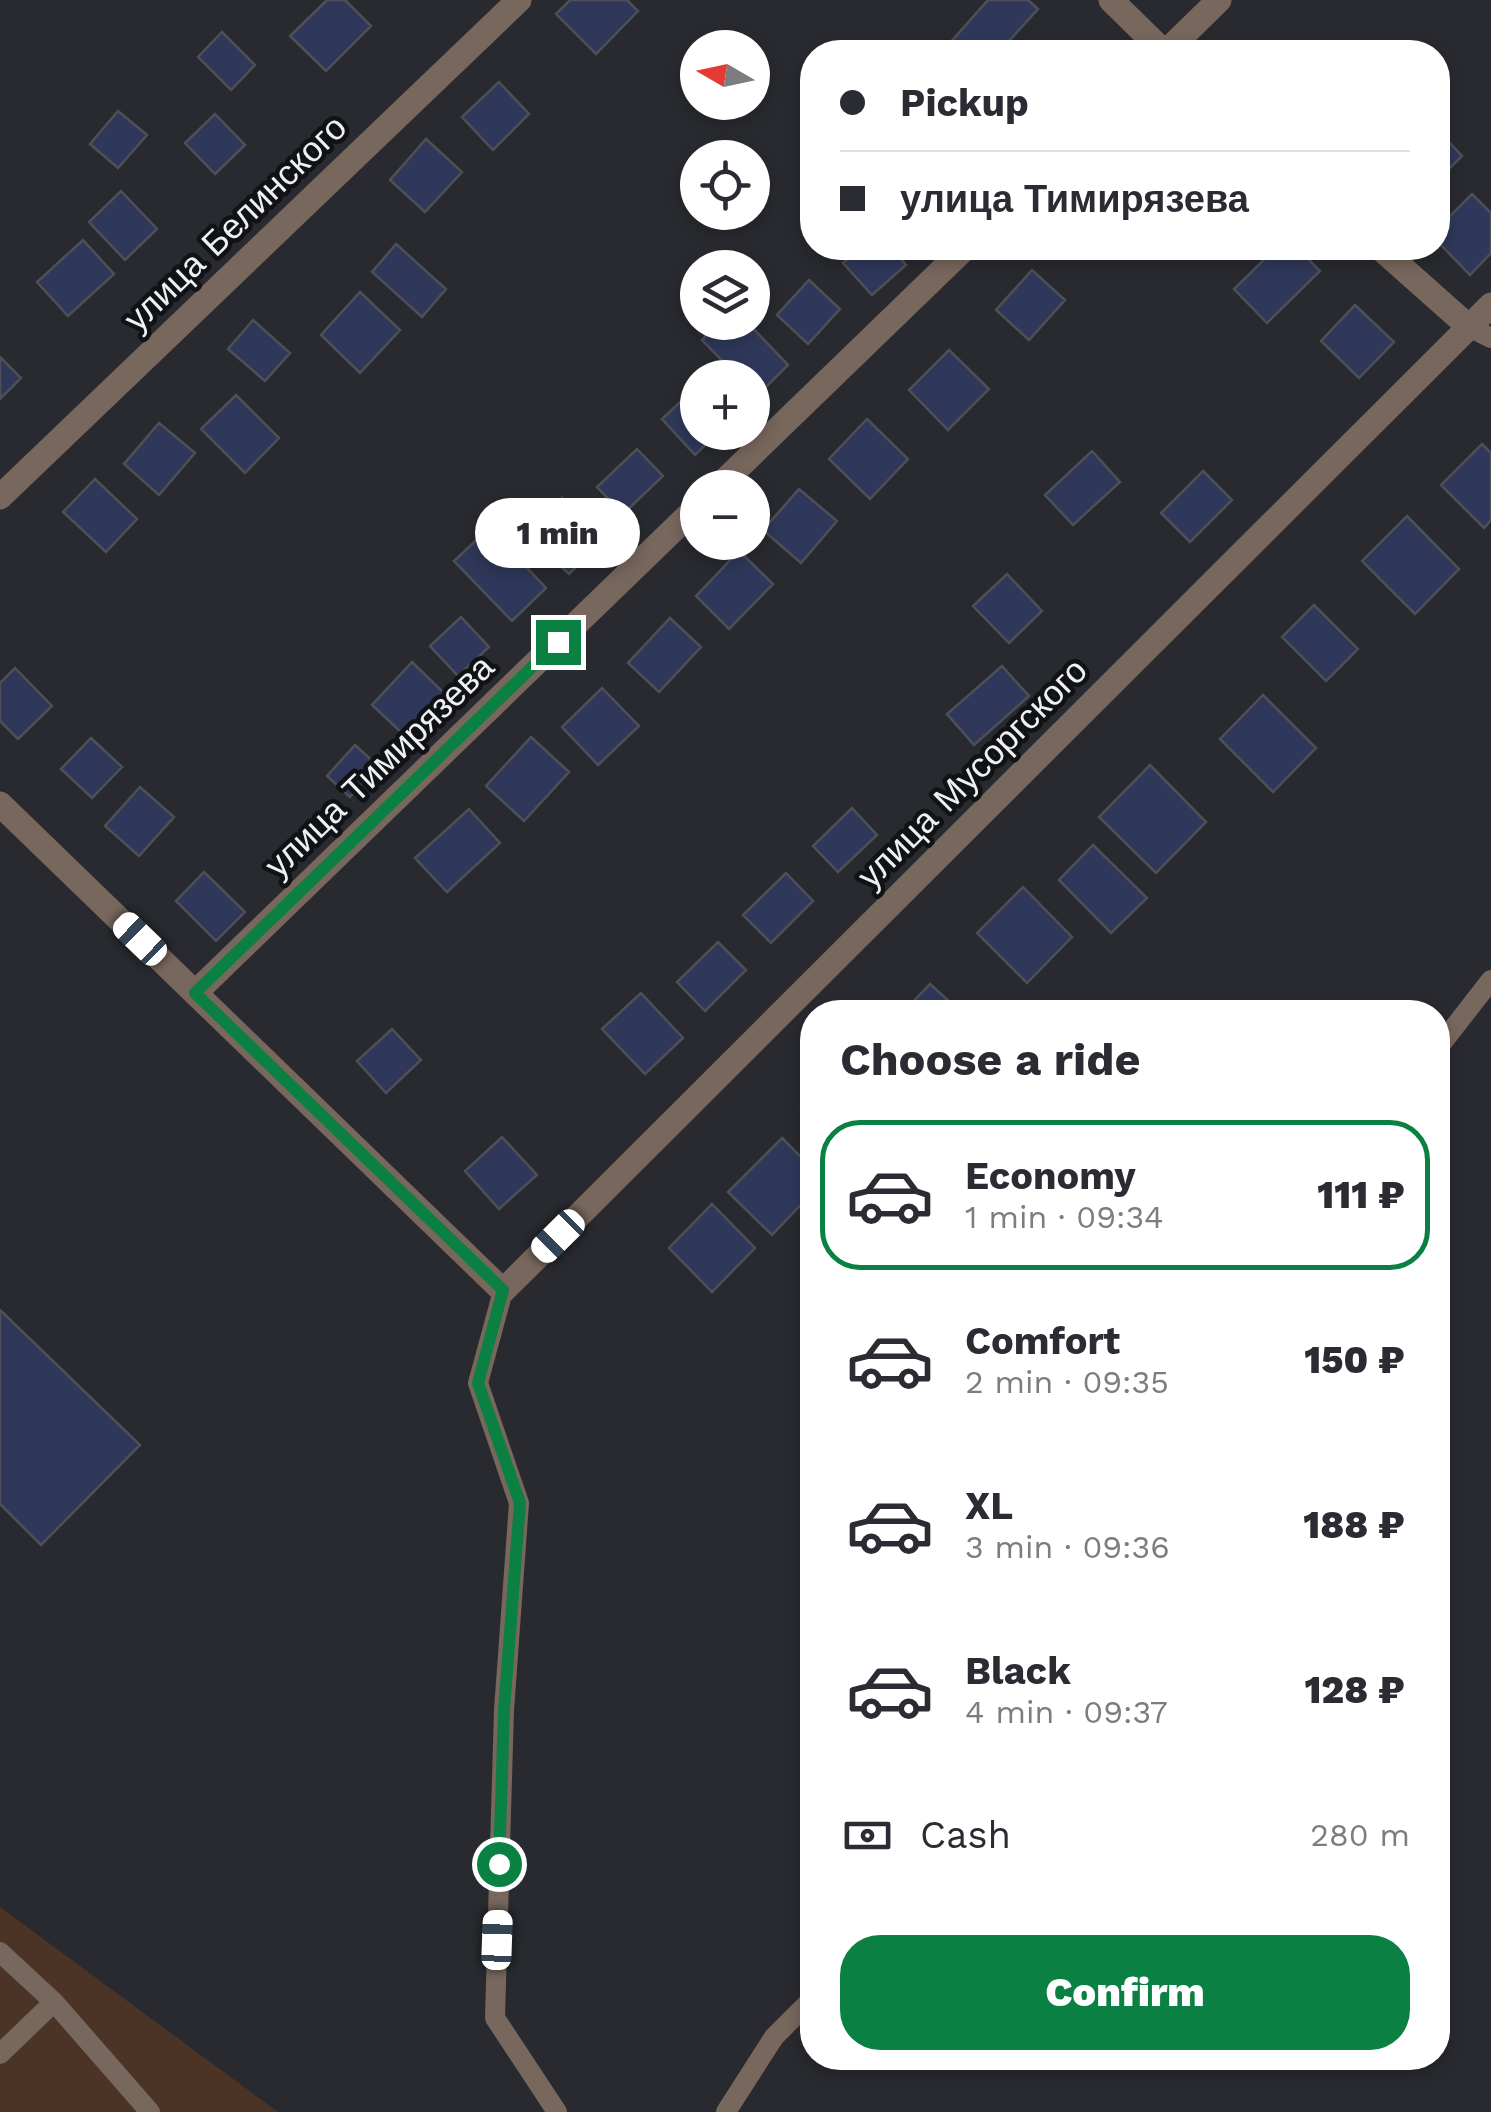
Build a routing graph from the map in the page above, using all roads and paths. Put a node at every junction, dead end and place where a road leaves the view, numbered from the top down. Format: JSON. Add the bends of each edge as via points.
{"nodes":[{"id":1,"x":519,"y":0,"type":"edge"},
{"id":2,"x":1111,"y":0,"type":"edge"},
{"id":3,"x":1219,"y":0,"type":"edge"},
{"id":4,"x":1153,"y":40,"type":"edge"},
{"id":5,"x":1177,"y":40,"type":"edge"},
{"id":6,"x":952,"y":260,"type":"edge"},
{"id":7,"x":1394,"y":260,"type":"edge"},
{"id":8,"x":1491,"y":305,"type":"edge"},
{"id":9,"x":1480,"y":333,"type":"edge"},
{"id":10,"x":736,"y":470,"type":"edge"},
{"id":11,"x":0,"y":497,"type":"edge"},
{"id":12,"x":680,"y":523,"type":"edge"},
{"id":13,"x":0,"y":804,"type":"edge"},
{"id":14,"x":1491,"y":980,"type":"edge"},
{"id":15,"x":195,"y":993,"type":"junction"},
{"id":16,"x":1450,"y":1033,"type":"edge"},
{"id":17,"x":503,"y":1290,"type":"junction"},
{"id":18,"x":0,"y":1952,"type":"edge"},
{"id":19,"x":54,"y":2002,"type":"junction"},
{"id":20,"x":800,"y":2010,"type":"edge"},
{"id":21,"x":0,"y":2054,"type":"edge"},
{"id":22,"x":150,"y":2112,"type":"edge"},
{"id":23,"x":557,"y":2112,"type":"edge"},
{"id":24,"x":726,"y":2112,"type":"edge"}],
"edges":[{"from":1,"to":11,"type":"street","name":"улица Белинского"},
{"from":2,"to":4,"type":"street"},
{"from":3,"to":5,"type":"street"},
{"from":6,"to":10,"type":"street"},
{"from":7,"to":9,"type":"street"},
{"from":8,"to":9,"type":"street","name":"улица Мусоргского"},
{"from":9,"to":17,"type":"street","name":"улица Мусоргского"},
{"from":12,"to":15,"type":"street","name":"улица Тимирязева"},
{"from":13,"to":15,"type":"street"},
{"from":14,"to":16,"type":"lane"},
{"from":15,"to":17,"type":"street"},
{"from":17,"to":23,"type":"lane","via":[[478,1383],[520,1503],[504,1710],[494,2018]]},
{"from":18,"to":19,"type":"lane"},
{"from":19,"to":21,"type":"lane"},
{"from":19,"to":22,"type":"lane"},
{"from":20,"to":24,"type":"lane","via":[[774,2037]]}]}
